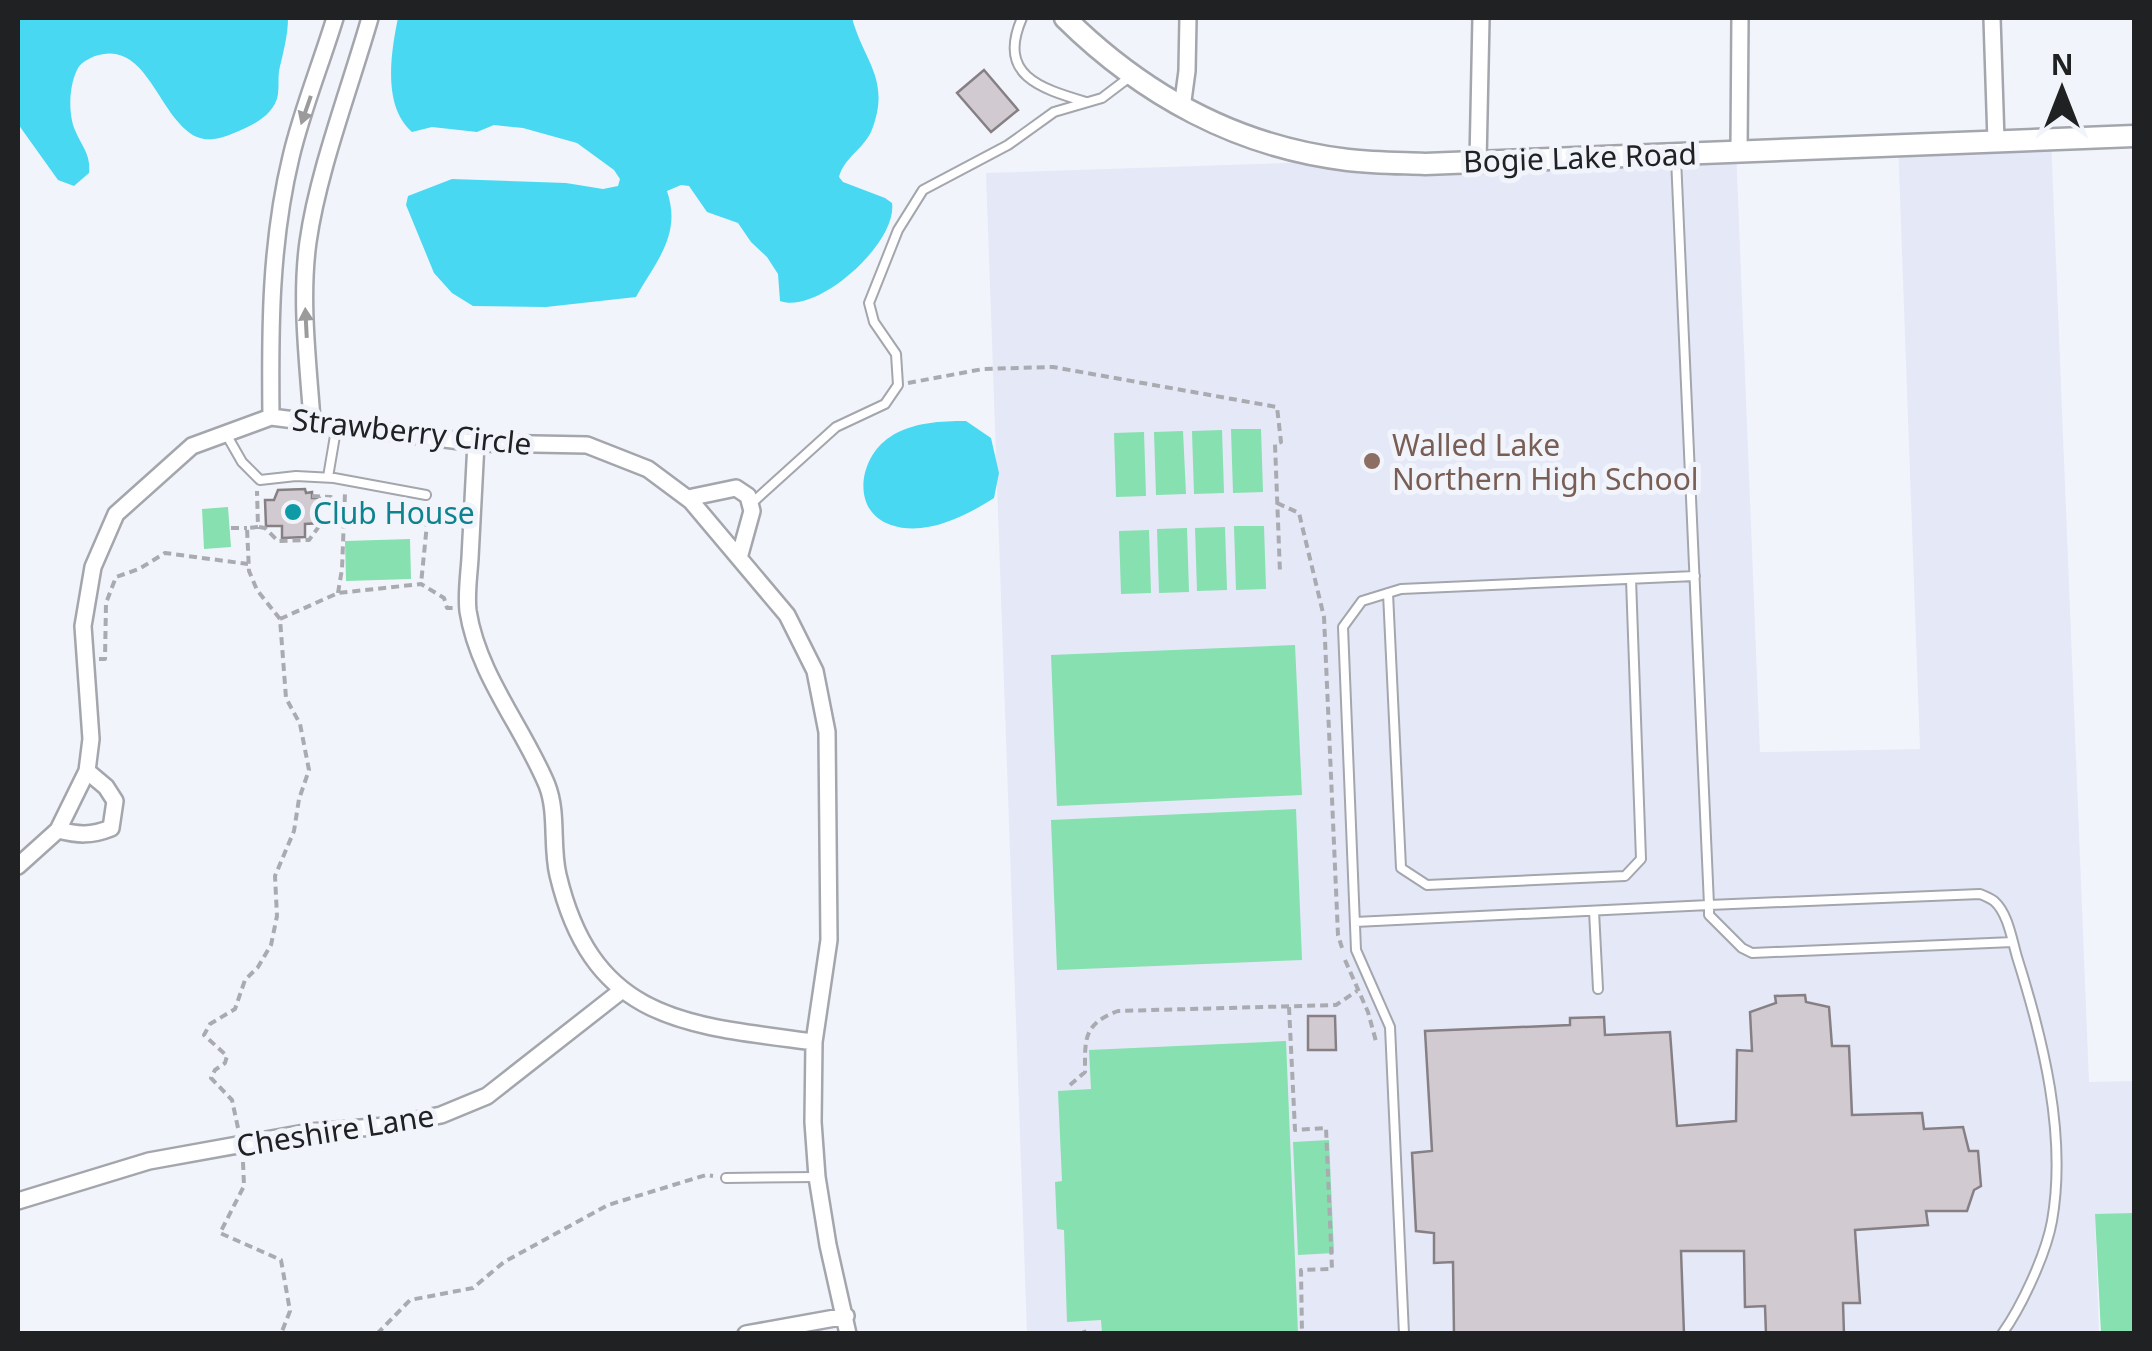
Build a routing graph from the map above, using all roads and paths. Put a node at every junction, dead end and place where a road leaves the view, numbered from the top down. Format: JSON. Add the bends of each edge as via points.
{"nodes":[{"id":1,"x":335,"y":18,"type":"edge"},
{"id":2,"x":370,"y":18,"type":"edge"},
{"id":3,"x":1022,"y":18,"type":"edge"},
{"id":4,"x":1065,"y":18,"type":"edge"},
{"id":5,"x":1188,"y":18,"type":"edge"},
{"id":6,"x":1481,"y":18,"type":"edge"},
{"id":7,"x":1740,"y":18,"type":"edge"},
{"id":8,"x":1992,"y":18,"type":"edge"},
{"id":9,"x":1131,"y":76,"type":"junction"},
{"id":10,"x":1088,"y":102,"type":"junction"},
{"id":11,"x":1182,"y":108,"type":"junction"},
{"id":12,"x":2134,"y":136,"type":"edge"},
{"id":13,"x":1996,"y":141,"type":"junction"},
{"id":14,"x":1739,"y":151,"type":"junction"},
{"id":15,"x":1676,"y":154,"type":"junction"},
{"id":16,"x":1478,"y":162,"type":"junction"},
{"id":17,"x":282,"y":196,"type":"junction"},
{"id":18,"x":316,"y":203,"type":"junction"},
{"id":19,"x":898,"y":385,"type":"junction"},
{"id":20,"x":271,"y":417,"type":"junction"},
{"id":21,"x":312,"y":420,"type":"junction"},
{"id":22,"x":337,"y":424,"type":"junction"},
{"id":23,"x":226,"y":434,"type":"junction"},
{"id":24,"x":476,"y":443,"type":"junction"},
{"id":25,"x":328,"y":477,"type":"junction"},
{"id":26,"x":260,"y":480,"type":"junction"},
{"id":27,"x":426,"y":495,"type":"dead end"},
{"id":28,"x":312,"y":496,"type":"dead end"},
{"id":29,"x":688,"y":498,"type":"junction"},
{"id":30,"x":752,"y":503,"type":"junction"},
{"id":31,"x":342,"y":509,"type":"junction"},
{"id":32,"x":341,"y":525,"type":"junction"},
{"id":33,"x":258,"y":527,"type":"junction"},
{"id":34,"x":231,"y":528,"type":"dead end"},
{"id":35,"x":247,"y":528,"type":"junction"},
{"id":36,"x":739,"y":558,"type":"junction"},
{"id":37,"x":248,"y":564,"type":"junction"},
{"id":38,"x":1280,"y":573,"type":"dead end"},
{"id":39,"x":1696,"y":576,"type":"junction"},
{"id":40,"x":1631,"y":579,"type":"junction"},
{"id":41,"x":422,"y":584,"type":"junction"},
{"id":42,"x":338,"y":592,"type":"junction"},
{"id":43,"x":1388,"y":592,"type":"junction"},
{"id":44,"x":468,"y":607,"type":"junction"},
{"id":45,"x":280,"y":619,"type":"junction"},
{"id":46,"x":85,"y":659,"type":"junction"},
{"id":47,"x":87,"y":771,"type":"junction"},
{"id":48,"x":58,"y":830,"type":"junction"},
{"id":49,"x":18,"y":866,"type":"edge"},
{"id":50,"x":1709,"y":906,"type":"junction"},
{"id":51,"x":1594,"y":911,"type":"junction"},
{"id":52,"x":1355,"y":922,"type":"junction"},
{"id":53,"x":2013,"y":942,"type":"junction"},
{"id":54,"x":1598,"y":988,"type":"dead end"},
{"id":55,"x":621,"y":991,"type":"junction"},
{"id":56,"x":1357,"y":991,"type":"dead end"},
{"id":57,"x":1289,"y":1006,"type":"junction"},
{"id":58,"x":814,"y":1042,"type":"junction"},
{"id":59,"x":1070,"y":1085,"type":"dead end"},
{"id":60,"x":240,"y":1144,"type":"junction"},
{"id":61,"x":817,"y":1177,"type":"junction"},
{"id":62,"x":726,"y":1178,"type":"joint"},
{"id":63,"x":18,"y":1201,"type":"edge"},
{"id":64,"x":847,"y":1325,"type":"edge"},
{"id":65,"x":281,"y":1334,"type":"edge"},
{"id":66,"x":377,"y":1334,"type":"edge"},
{"id":67,"x":746,"y":1334,"type":"edge"},
{"id":68,"x":1302,"y":1334,"type":"edge"},
{"id":69,"x":1404,"y":1334,"type":"edge"},
{"id":70,"x":2002,"y":1334,"type":"edge"}],
"edges":[{"from":1,"to":17,"type":"street","one_way":true},
{"from":2,"to":18,"type":"street"},
{"from":3,"to":10,"type":"lane","via":[[1012,40],[1016,65],[1032,82]]},
{"from":4,"to":9,"type":"main road","name":"Bogie Lake Road"},
{"from":5,"to":11,"type":"street"},
{"from":6,"to":16,"type":"street"},
{"from":7,"to":14,"type":"street"},
{"from":8,"to":13,"type":"street"},
{"from":9,"to":10,"type":"lane"},
{"from":9,"to":11,"type":"main road","name":"Bogie Lake Road"},
{"from":10,"to":19,"type":"lane","via":[[1054,112],[924,190],[898,230],[869,303],[896,354]]},
{"from":11,"to":16,"type":"main road","name":"Bogie Lake Road","via":[[1264,142],[1346,160]]},
{"from":12,"to":13,"type":"main road","name":"Bogie Lake Road"},
{"from":13,"to":14,"type":"main road","name":"Bogie Lake Road"},
{"from":14,"to":15,"type":"main road","name":"Bogie Lake Road"},
{"from":15,"to":16,"type":"main road","name":"Bogie Lake Road"},
{"from":15,"to":39,"type":"lane"},
{"from":17,"to":18,"type":"street"},
{"from":17,"to":20,"type":"street","via":[[270,284]]},
{"from":21,"to":18,"type":"street","one_way":true,"via":[[305,288]]},
{"from":19,"to":30,"type":"lane","via":[[885,404],[836,427]]},
{"from":19,"to":38,"type":"path","via":[[983,369],[1053,367],[1277,407]]},
{"from":20,"to":21,"type":"street","name":"Strawberry Circle"},
{"from":20,"to":23,"type":"street","name":"Strawberry Circle"},
{"from":21,"to":22,"type":"street","name":"Strawberry Circle"},
{"from":22,"to":24,"type":"street","name":"Strawberry Circle"},
{"from":22,"to":25,"type":"lane"},
{"from":23,"to":26,"type":"lane"},
{"from":23,"to":46,"type":"street","name":"Strawberry Circle","via":[[192,446],[116,514],[92,567]]},
{"from":24,"to":29,"type":"street","name":"Strawberry Circle","via":[[587,445],[648,469]]},
{"from":24,"to":44,"type":"street"},
{"from":25,"to":26,"type":"lane"},
{"from":25,"to":27,"type":"lane"},
{"from":26,"to":33,"type":"path"},
{"from":28,"to":31,"type":"path","via":[[331,497]]},
{"from":29,"to":30,"type":"street","via":[[736,488]]},
{"from":29,"to":36,"type":"street","name":"Strawberry Circle"},
{"from":30,"to":36,"type":"street"},
{"from":31,"to":32,"type":"path"},
{"from":31,"to":41,"type":"path","via":[[427,524]]},
{"from":32,"to":33,"type":"path","via":[[320,525],[309,540],[278,541]]},
{"from":32,"to":42,"type":"path"},
{"from":33,"to":35,"type":"path"},
{"from":34,"to":35,"type":"path"},
{"from":35,"to":37,"type":"path"},
{"from":36,"to":58,"type":"street","name":"Strawberry Circle","via":[[787,615],[815,671],[826,732],[829,940]]},
{"from":37,"to":45,"type":"path","via":[[257,590]]},
{"from":37,"to":46,"type":"path","via":[[166,553],[116,578],[106,603],[105,659]]},
{"from":39,"to":40,"type":"lane"},
{"from":39,"to":50,"type":"lane"},
{"from":40,"to":43,"type":"lane"},
{"from":40,"to":43,"type":"lane","via":[[1641,858],[1625,876],[1427,885],[1401,868]]},
{"from":41,"to":42,"type":"path"},
{"from":41,"to":44,"type":"path","via":[[444,598],[447,608]]},
{"from":42,"to":45,"type":"path"},
{"from":43,"to":52,"type":"lane","via":[[1362,601],[1343,627]]},
{"from":44,"to":55,"type":"street","via":[[484,662],[548,787],[566,902],[590,955]]},
{"from":45,"to":60,"type":"path","via":[[286,698],[300,724],[309,770],[275,876],[271,945],[234,1008],[204,1036],[227,1056],[211,1078],[232,1100]]},
{"from":46,"to":47,"type":"street","name":"Strawberry Circle"},
{"from":47,"to":48,"type":"street","name":"Strawberry Circle"},
{"from":47,"to":48,"type":"street","via":[[115,801],[111,828],[80,836]]},
{"from":48,"to":49,"type":"street","name":"Strawberry Circle"},
{"from":50,"to":51,"type":"lane"},
{"from":50,"to":53,"type":"lane","via":[[1709,915],[1752,953]]},
{"from":50,"to":53,"type":"lane","via":[[1980,894],[1994,901]]},
{"from":51,"to":52,"type":"lane"},
{"from":51,"to":54,"type":"lane"},
{"from":52,"to":69,"type":"lane","via":[[1356,950],[1390,1028]]},
{"from":53,"to":70,"type":"lane","via":[[2047,1073],[2056,1184],[2051,1226]]},
{"from":55,"to":58,"type":"street","via":[[680,1020]]},
{"from":55,"to":60,"type":"street","name":"Cheshire Lane","via":[[472,1103],[386,1126]]},
{"from":56,"to":57,"type":"path","via":[[1336,1005]]},
{"from":57,"to":59,"type":"path","via":[[1118,1011],[1091,1027],[1085,1072]]},
{"from":57,"to":68,"type":"path","via":[[1295,1130],[1326,1128],[1332,1269],[1301,1270]]},
{"from":58,"to":61,"type":"street","name":"Strawberry Circle"},
{"from":60,"to":63,"type":"street","name":"Cheshire Lane","via":[[150,1161]]},
{"from":60,"to":65,"type":"path","via":[[244,1186],[220,1233],[280,1260],[290,1311]]},
{"from":61,"to":62,"type":"lane"},
{"from":61,"to":64,"type":"street","name":"Strawberry Circle"},
{"from":62,"to":66,"type":"path","via":[[706,1174],[608,1205],[504,1262],[474,1288],[410,1300]]},
{"from":64,"to":67,"type":"street"}]}
